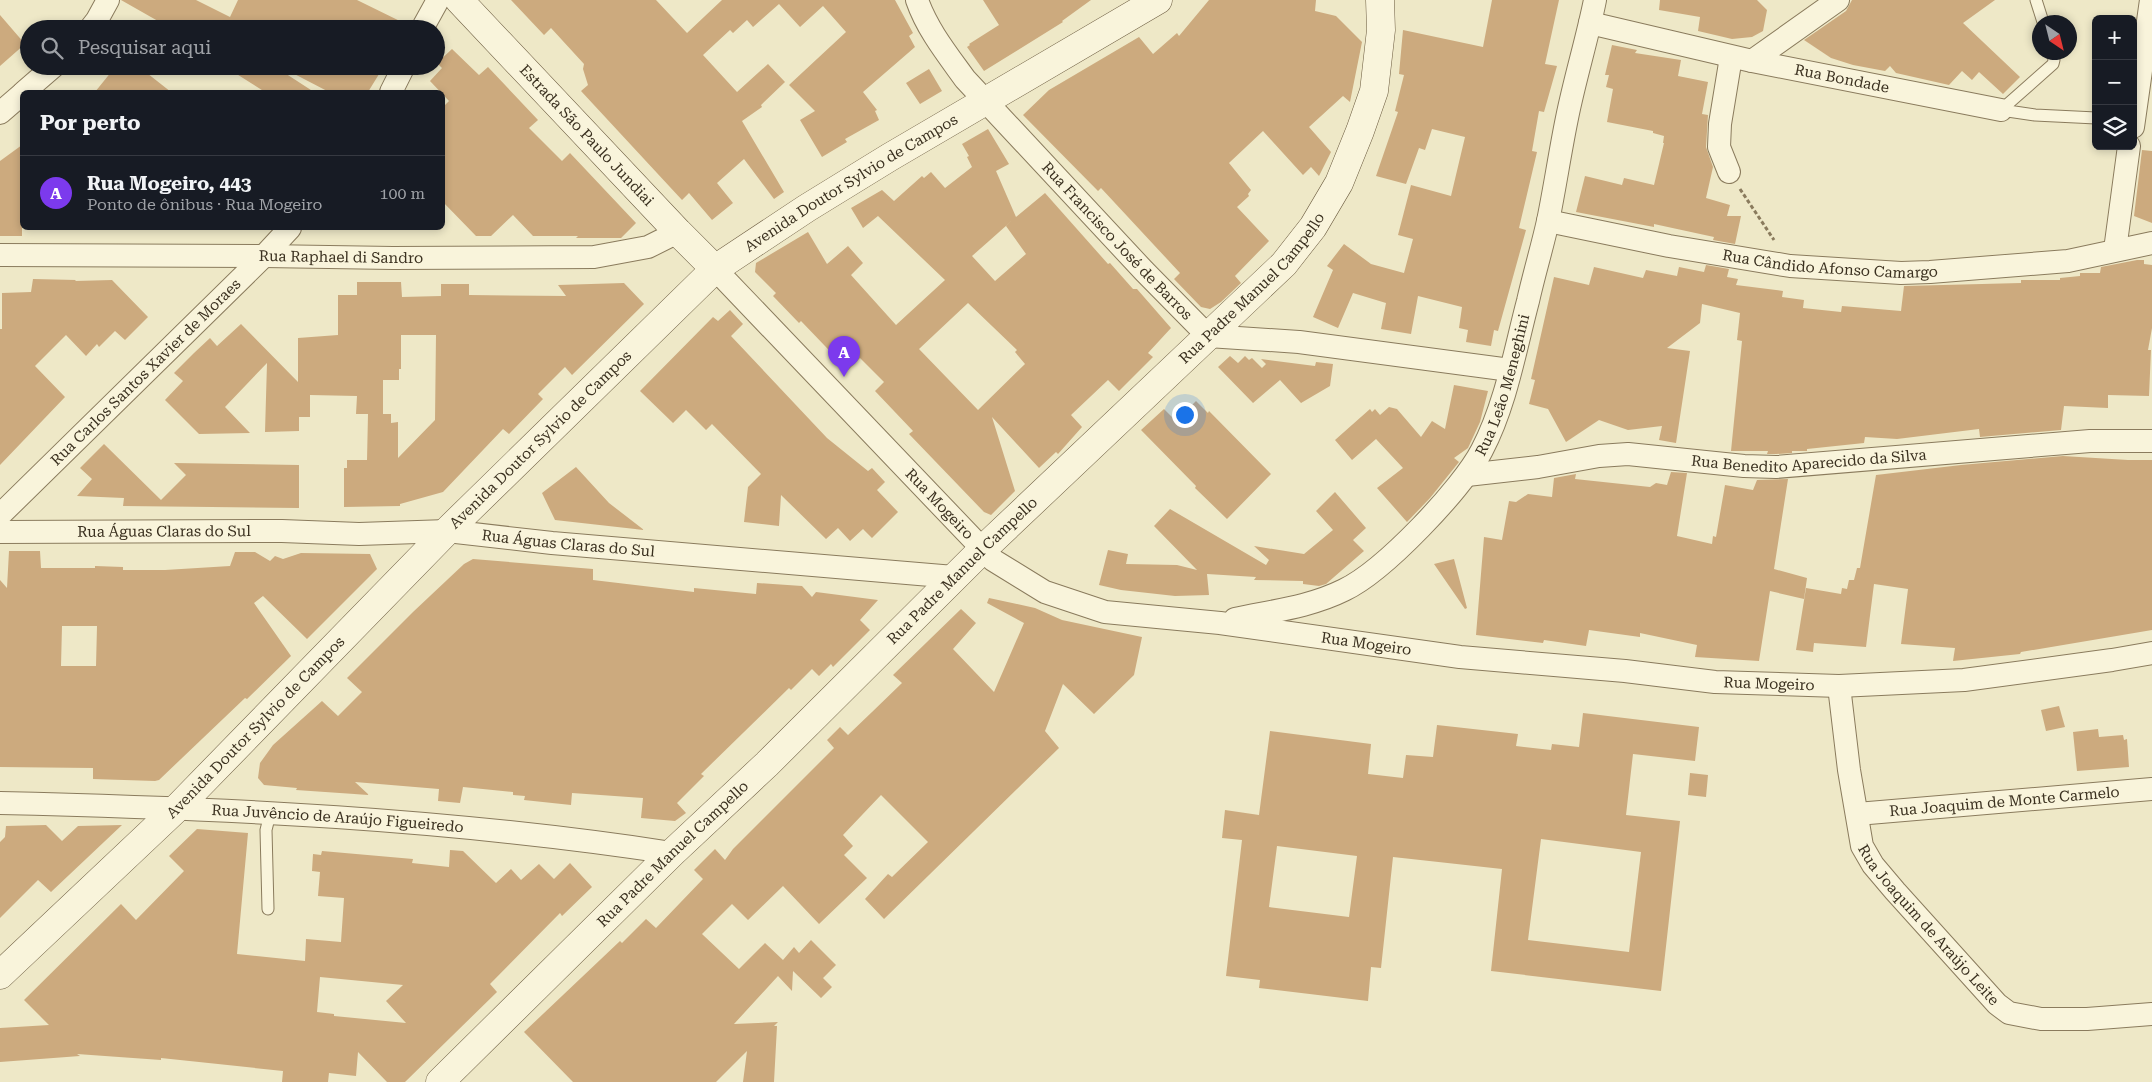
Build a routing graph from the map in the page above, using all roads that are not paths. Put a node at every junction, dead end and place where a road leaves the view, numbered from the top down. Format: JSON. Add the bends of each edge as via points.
{"nodes":[{"id":1,"x":108,"y":0,"type":"edge"},
{"id":2,"x":438,"y":0,"type":"edge"},
{"id":3,"x":459,"y":0,"type":"edge"},
{"id":4,"x":917,"y":0,"type":"edge"},
{"id":5,"x":1158,"y":0,"type":"edge"},
{"id":6,"x":1380,"y":0,"type":"edge"},
{"id":7,"x":1595,"y":0,"type":"edge"},
{"id":8,"x":1838,"y":0,"type":"edge"},
{"id":9,"x":2036,"y":0,"type":"edge"},
{"id":10,"x":2151,"y":0,"type":"edge"},
{"id":11,"x":2041,"y":15,"type":"edge"},
{"id":12,"x":97,"y":20,"type":"edge"},
{"id":13,"x":427,"y":20,"type":"edge"},
{"id":14,"x":1590,"y":23,"type":"junction"},
{"id":15,"x":1742,"y":59,"type":"junction"},
{"id":16,"x":2054,"y":60,"type":"edge"},
{"id":17,"x":44,"y":75,"type":"edge"},
{"id":18,"x":400,"y":75,"type":"edge"},
{"id":19,"x":26,"y":90,"type":"edge"},
{"id":20,"x":392,"y":90,"type":"edge"},
{"id":21,"x":20,"y":96,"type":"edge"},
{"id":22,"x":986,"y":102,"type":"junction"},
{"id":23,"x":2136,"y":105,"type":"edge"},
{"id":24,"x":2001,"y":110,"type":"junction"},
{"id":25,"x":0,"y":113,"type":"edge"},
{"id":26,"x":2092,"y":118,"type":"edge"},
{"id":27,"x":2128,"y":150,"type":"edge"},
{"id":28,"x":1729,"y":172,"type":"road end"},
{"id":29,"x":1548,"y":222,"type":"junction"},
{"id":30,"x":288,"y":230,"type":"edge"},
{"id":31,"x":678,"y":232,"type":"junction"},
{"id":32,"x":2152,"y":243,"type":"edge"},
{"id":33,"x":2115,"y":250,"type":"junction"},
{"id":34,"x":0,"y":256,"type":"edge"},
{"id":35,"x":264,"y":256,"type":"junction"},
{"id":36,"x":715,"y":269,"type":"junction"},
{"id":37,"x":1208,"y":336,"type":"junction"},
{"id":38,"x":1510,"y":370,"type":"junction"},
{"id":39,"x":2152,"y":440,"type":"edge"},
{"id":40,"x":1467,"y":476,"type":"junction"},
{"id":41,"x":0,"y":515,"type":"edge"},
{"id":42,"x":446,"y":531,"type":"junction"},
{"id":43,"x":0,"y":532,"type":"edge"},
{"id":44,"x":982,"y":550,"type":"junction"},
{"id":45,"x":954,"y":577,"type":"junction"},
{"id":46,"x":1220,"y":623,"type":"junction"},
{"id":47,"x":2152,"y":652,"type":"edge"},
{"id":48,"x":1839,"y":686,"type":"junction"},
{"id":49,"x":2152,"y":789,"type":"edge"},
{"id":50,"x":0,"y":803,"type":"edge"},
{"id":51,"x":178,"y":807,"type":"junction"},
{"id":52,"x":270,"y":814,"type":"junction"},
{"id":53,"x":1857,"y":814,"type":"junction"},
{"id":54,"x":672,"y":853,"type":"junction"},
{"id":55,"x":268,"y":909,"type":"dead end"},
{"id":56,"x":0,"y":975,"type":"edge"},
{"id":57,"x":2152,"y":1014,"type":"edge"},
{"id":58,"x":440,"y":1082,"type":"edge"}],
"edges":[{"from":1,"to":12,"type":"street"},
{"from":2,"to":13,"type":"street"},
{"from":3,"to":31,"type":"main road","name":"Estrada São Paulo Jundiai"},
{"from":4,"to":22,"type":"street","name":"Rua Francisco José de Barros","via":[[941,46]]},
{"from":5,"to":22,"type":"main road","name":"Avenida Doutor Sylvio de Campos"},
{"from":6,"to":37,"type":"main road","name":"Rua Padre Manuel Campello","via":[[1374,91],[1339,183],[1313,227],[1284,264]]},
{"from":7,"to":14,"type":"street","name":"Rua Leão Meneghini"},
{"from":8,"to":15,"type":"street"},
{"from":9,"to":11,"type":"lane"},
{"from":10,"to":23,"type":"street"},
{"from":14,"to":15,"type":"street","name":"Rua Bondade"},
{"from":14,"to":29,"type":"street","name":"Rua Leão Meneghini","via":[[1567,116]]},
{"from":15,"to":24,"type":"street","name":"Rua Bondade"},
{"from":15,"to":28,"type":"street","via":[[1720,124],[1719,147]]},
{"from":16,"to":24,"type":"lane"},
{"from":17,"to":19,"type":"street"},
{"from":18,"to":20,"type":"street"},
{"from":21,"to":25,"type":"street"},
{"from":22,"to":36,"type":"main road","name":"Avenida Doutor Sylvio de Campos","via":[[807,208]]},
{"from":22,"to":37,"type":"street","name":"Rua Francisco José de Barros"},
{"from":24,"to":26,"type":"lane","name":"Rua Bondade"},
{"from":27,"to":33,"type":"street"},
{"from":29,"to":33,"type":"street","name":"Rua Cândido Afonso Camargo","via":[[1790,266],[1901,272],[2068,261]]},
{"from":29,"to":38,"type":"street","name":"Rua Leão Meneghini"},
{"from":30,"to":35,"type":"street","name":"Rua Carlos Santos Xavier de Moraes"},
{"from":31,"to":35,"type":"street","name":"Rua Raphael di Sandro","via":[[648,247],[594,257]]},
{"from":31,"to":36,"type":"main road","name":"Estrada São Paulo Jundiai"},
{"from":32,"to":33,"type":"street","name":"Rua Cândido Afonso Camargo"},
{"from":34,"to":35,"type":"street","name":"Rua Raphael di Sandro"},
{"from":35,"to":41,"type":"street","name":"Rua Carlos Santos Xavier de Moraes"},
{"from":36,"to":42,"type":"main road","name":"Avenida Doutor Sylvio de Campos"},
{"from":36,"to":44,"type":"street","name":"Rua Mogeiro"},
{"from":37,"to":38,"type":"street","via":[[1299,342]]},
{"from":37,"to":44,"type":"main road","name":"Rua Padre Manuel Campello"},
{"from":38,"to":40,"type":"street","name":"Rua Leão Meneghini","via":[[1492,429]]},
{"from":39,"to":40,"type":"street","name":"Rua Benedito Aparecido da Silva","via":[[2090,441],[1886,456],[1786,467],[1628,454]]},
{"from":40,"to":46,"type":"street","name":"Rua Leão Meneghini","via":[[1405,542],[1368,575],[1345,590],[1304,605]]},
{"from":42,"to":43,"type":"street","name":"Rua Águas Claras do Sul","via":[[359,534],[282,531]]},
{"from":42,"to":45,"type":"street","name":"Rua Águas Claras do Sul"},
{"from":42,"to":51,"type":"main road","name":"Avenida Doutor Sylvio de Campos"},
{"from":44,"to":45,"type":"main road","name":"Rua Padre Manuel Campello"},
{"from":44,"to":46,"type":"street","name":"Rua Mogeiro","via":[[1045,592],[1105,612]]},
{"from":45,"to":54,"type":"main road","name":"Rua Padre Manuel Campello","via":[[767,764]]},
{"from":46,"to":48,"type":"street","name":"Rua Mogeiro","via":[[1460,657],[1715,682]]},
{"from":47,"to":48,"type":"street","name":"Rua Mogeiro","via":[[1964,680]]},
{"from":48,"to":53,"type":"street","name":"Rua Joaquim de Araújo Leite"},
{"from":49,"to":53,"type":"street","name":"Rua Joaquim de Monte Carmelo"},
{"from":50,"to":51,"type":"street","name":"Rua Juvêncio de Araújo Figueiredo"},
{"from":51,"to":52,"type":"street","name":"Rua Juvêncio de Araújo Figueiredo"},
{"from":51,"to":56,"type":"main road","name":"Avenida Doutor Sylvio de Campos"},
{"from":52,"to":54,"type":"street","name":"Rua Juvêncio de Araújo Figueiredo","via":[[465,827]]},
{"from":52,"to":55,"type":"lane","via":[[266,830]]},
{"from":53,"to":57,"type":"street","name":"Rua Joaquim de Araújo Leite","via":[[1862,846],[1873,865],[1966,972],[2009,1013],[2042,1019]]},
{"from":54,"to":58,"type":"main road","name":"Rua Padre Manuel Campello"}]}
